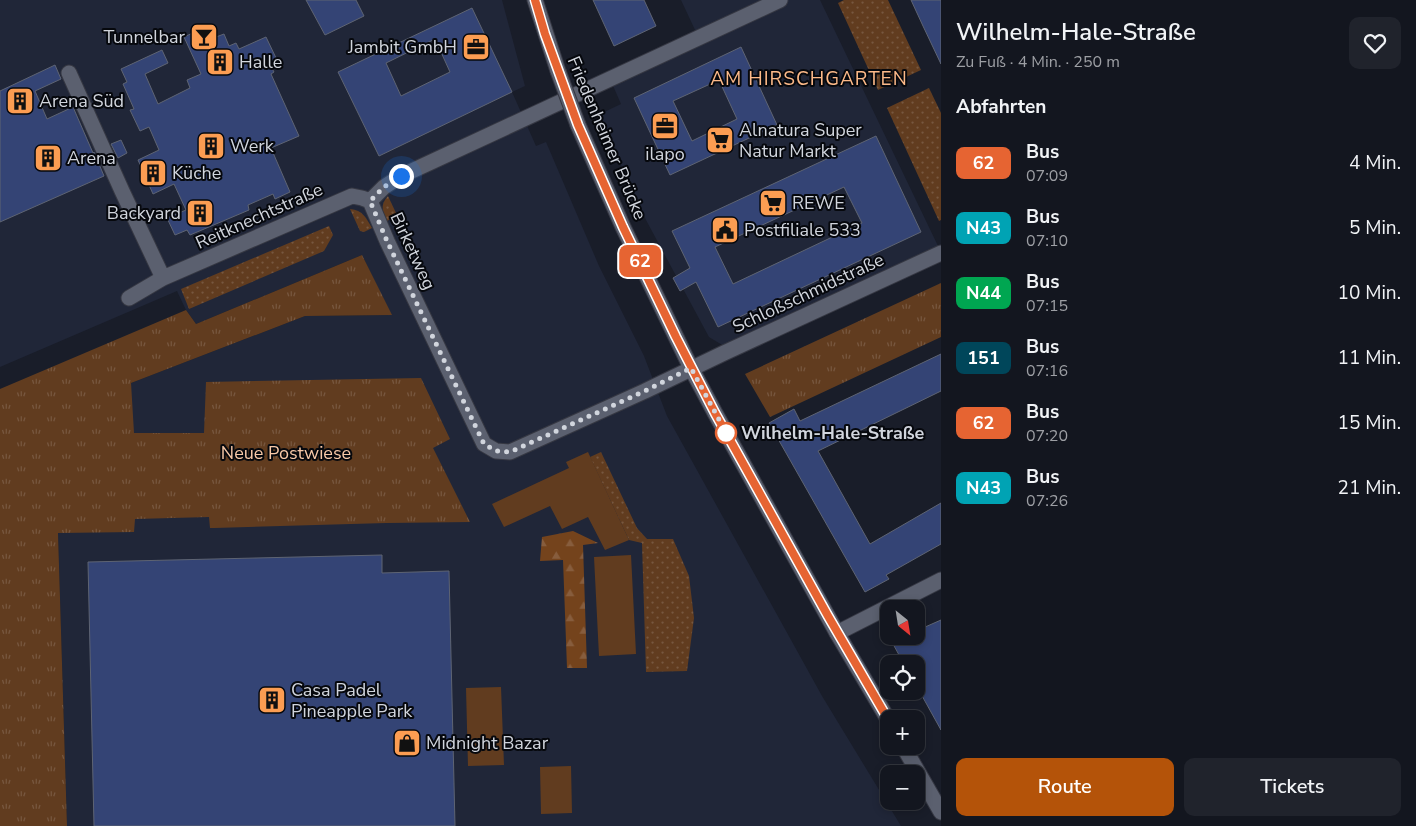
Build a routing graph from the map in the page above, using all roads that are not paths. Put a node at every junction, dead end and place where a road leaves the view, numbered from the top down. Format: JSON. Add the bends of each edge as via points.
{"nodes":[{"id":1,"x":535,"y":0,"type":"edge"},
{"id":2,"x":780,"y":0,"type":"edge"},
{"id":3,"x":69,"y":73,"type":"dead end"},
{"id":4,"x":370,"y":201,"type":"junction"},
{"id":5,"x":941,"y":253,"type":"edge"},
{"id":6,"x":163,"y":278,"type":"junction"},
{"id":7,"x":129,"y":298,"type":"dead end"},
{"id":8,"x":691,"y":368,"type":"junction"},
{"id":9,"x":941,"y":580,"type":"edge"},
{"id":10,"x":837,"y":633,"type":"junction"},
{"id":11,"x":882,"y":710,"type":"edge"},
{"id":12,"x":908,"y":755,"type":"edge"},
{"id":13,"x":941,"y":812,"type":"edge"}],
"edges":[{"from":1,"to":8,"type":"street","name":"Friedenheimer Brücke","bridge":true,"via":[[578,125]]},
{"from":2,"to":4,"type":"street","name":"Birketweg","via":[[401,176]]},
{"from":3,"to":6,"type":"street"},
{"from":4,"to":6,"type":"street","name":"Reitknechtstraße","via":[[352,196]]},
{"from":4,"to":8,"type":"street","name":"Birketweg","via":[[484,444],[496,451],[510,452]]},
{"from":5,"to":8,"type":"street","name":"Schloßschmidstraße"},
{"from":6,"to":7,"type":"street","name":"Reitknechtstraße"},
{"from":8,"to":10,"type":"street"},
{"from":9,"to":10,"type":"street"},
{"from":10,"to":11,"type":"street"},
{"from":12,"to":13,"type":"street"}]}
